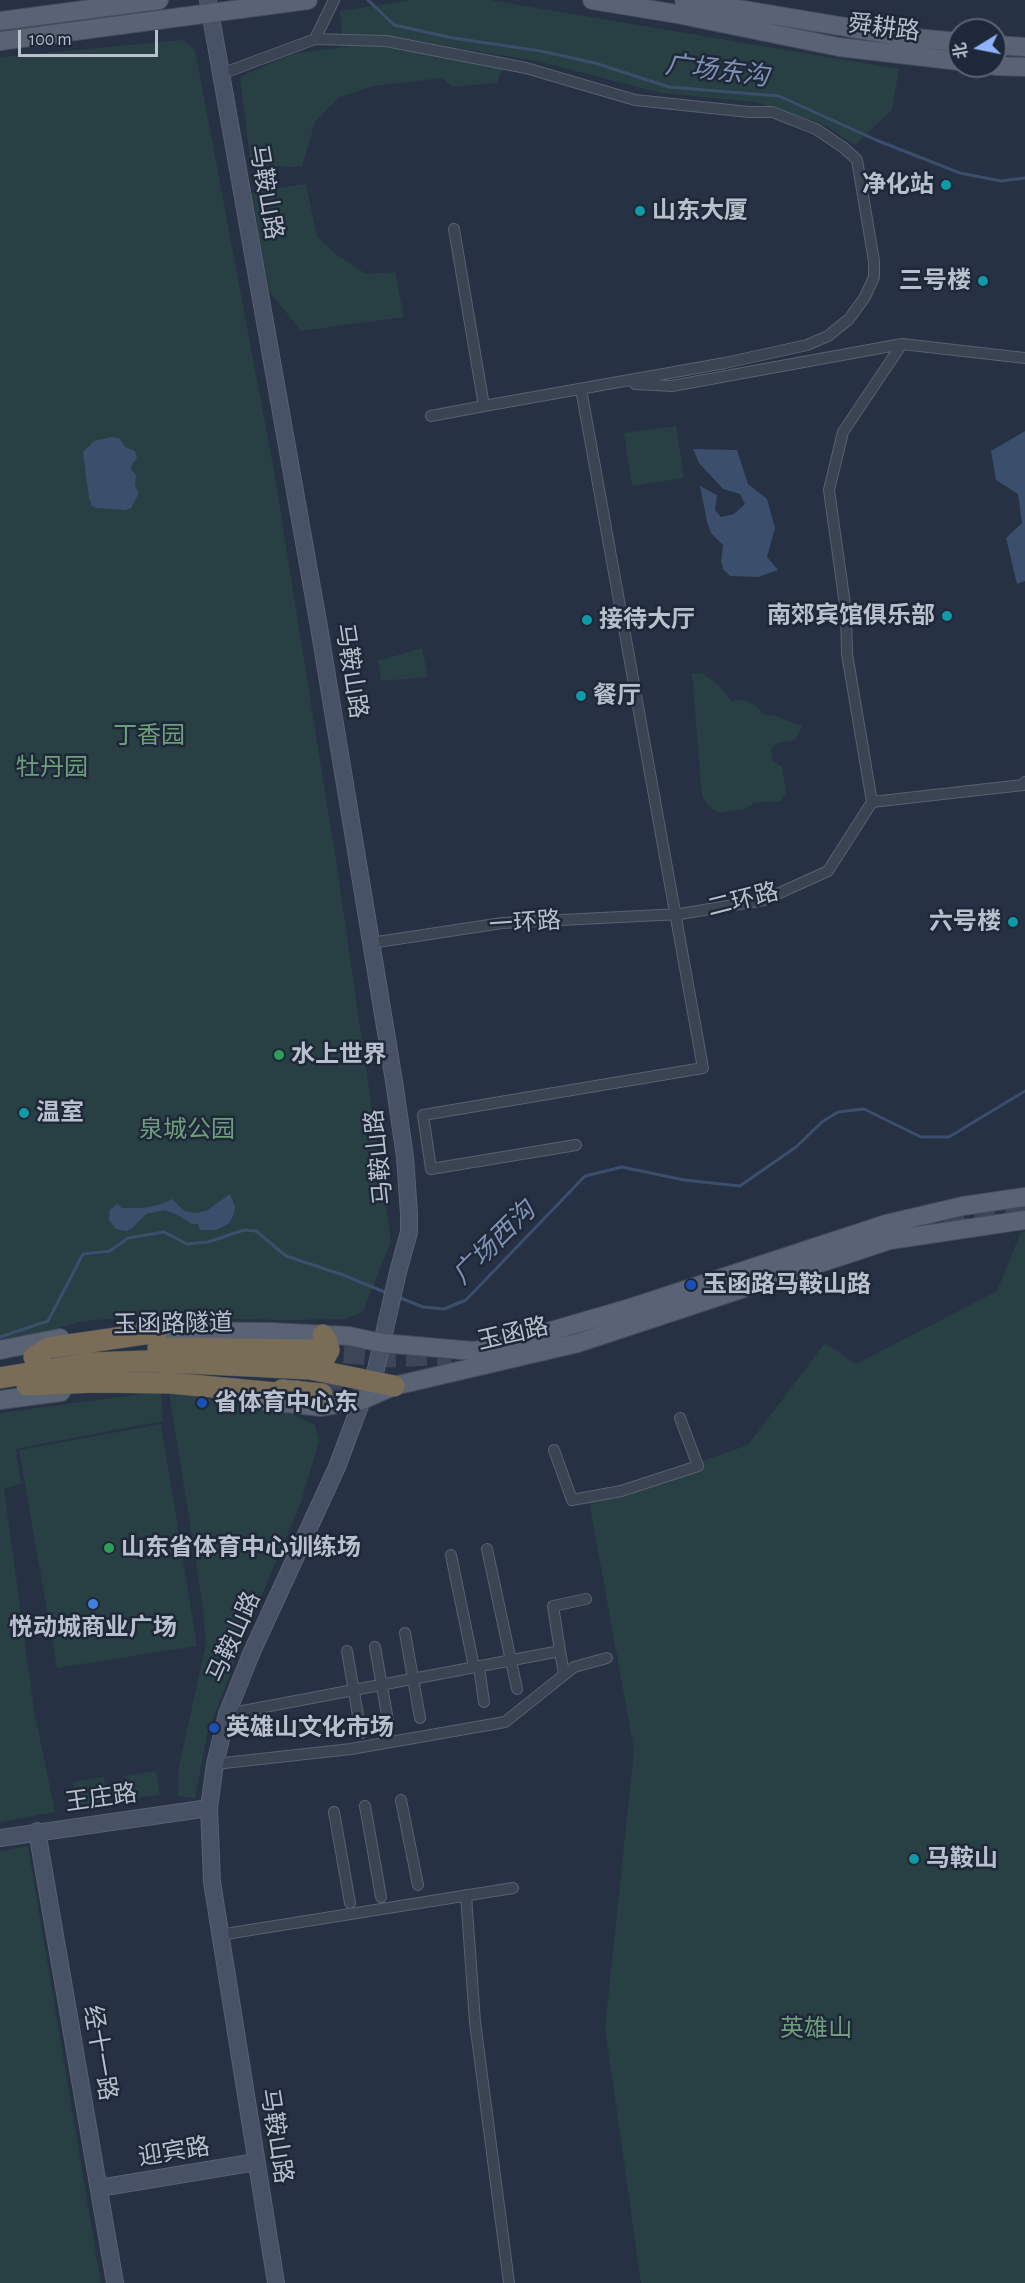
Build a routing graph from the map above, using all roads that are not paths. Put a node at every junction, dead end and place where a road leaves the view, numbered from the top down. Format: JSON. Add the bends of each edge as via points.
{"nodes":[{"id":1,"x":159,"y":0,"type":"edge"},
{"id":2,"x":308,"y":0,"type":"edge"},
{"id":3,"x":334,"y":0,"type":"edge"},
{"id":4,"x":592,"y":0,"type":"edge"},
{"id":5,"x":684,"y":0,"type":"edge"},
{"id":6,"x":209,"y":7,"type":"edge"},
{"id":7,"x":0,"y":21,"type":"edge"},
{"id":8,"x":315,"y":39,"type":"junction"},
{"id":9,"x":0,"y":40,"type":"edge"},
{"id":10,"x":947,"y":41,"type":"edge"},
{"id":11,"x":1007,"y":46,"type":"edge"},
{"id":12,"x":1025,"y":47,"type":"edge"},
{"id":13,"x":947,"y":60,"type":"edge"},
{"id":14,"x":1007,"y":66,"type":"edge"},
{"id":15,"x":1025,"y":67,"type":"edge"},
{"id":16,"x":221,"y":74,"type":"junction"},
{"id":17,"x":454,"y":228,"type":"dead end"},
{"id":18,"x":902,"y":344,"type":"junction"},
{"id":19,"x":1025,"y":358,"type":"edge"},
{"id":20,"x":614,"y":383,"type":"junction"},
{"id":21,"x":581,"y":389,"type":"junction"},
{"id":22,"x":484,"y":406,"type":"junction"},
{"id":23,"x":430,"y":416,"type":"dead end"},
{"id":24,"x":1025,"y":782,"type":"edge"},
{"id":25,"x":872,"y":802,"type":"junction"},
{"id":26,"x":677,"y":914,"type":"junction"},
{"id":27,"x":371,"y":943,"type":"junction"},
{"id":28,"x":576,"y":1145,"type":"dead end"},
{"id":29,"x":1025,"y":1197,"type":"edge"},
{"id":30,"x":1025,"y":1220,"type":"edge"},
{"id":31,"x":161,"y":1330,"type":"junction"},
{"id":32,"x":382,"y":1343,"type":"junction"},
{"id":33,"x":283,"y":1349,"type":"junction"},
{"id":34,"x":0,"y":1350,"type":"edge"},
{"id":35,"x":315,"y":1351,"type":"junction"},
{"id":36,"x":40,"y":1363,"type":"junction"},
{"id":37,"x":0,"y":1365,"type":"edge"},
{"id":38,"x":0,"y":1378,"type":"edge"},
{"id":39,"x":376,"y":1389,"type":"junction"},
{"id":40,"x":0,"y":1391,"type":"edge"},
{"id":41,"x":297,"y":1391,"type":"junction"},
{"id":42,"x":322,"y":1394,"type":"tunnel mouth"},
{"id":43,"x":0,"y":1400,"type":"edge"},
{"id":44,"x":681,"y":1418,"type":"dead end"},
{"id":45,"x":554,"y":1450,"type":"dead end"},
{"id":46,"x":487,"y":1549,"type":"dead end"},
{"id":47,"x":451,"y":1555,"type":"dead end"},
{"id":48,"x":586,"y":1599,"type":"dead end"},
{"id":49,"x":405,"y":1633,"type":"dead end"},
{"id":50,"x":375,"y":1647,"type":"dead end"},
{"id":51,"x":347,"y":1651,"type":"dead end"},
{"id":52,"x":560,"y":1651,"type":"junction"},
{"id":53,"x":607,"y":1658,"type":"dead end"},
{"id":54,"x":511,"y":1660,"type":"junction"},
{"id":55,"x":476,"y":1667,"type":"junction"},
{"id":56,"x":564,"y":1674,"type":"junction"},
{"id":57,"x":412,"y":1679,"type":"junction"},
{"id":58,"x":382,"y":1685,"type":"junction"},
{"id":59,"x":517,"y":1689,"type":"dead end"},
{"id":60,"x":353,"y":1690,"type":"junction"},
{"id":61,"x":484,"y":1702,"type":"dead end"},
{"id":62,"x":226,"y":1714,"type":"junction"},
{"id":63,"x":420,"y":1718,"type":"dead end"},
{"id":64,"x":389,"y":1726,"type":"dead end"},
{"id":65,"x":361,"y":1733,"type":"dead end"},
{"id":66,"x":215,"y":1764,"type":"junction"},
{"id":67,"x":401,"y":1800,"type":"dead end"},
{"id":68,"x":365,"y":1806,"type":"dead end"},
{"id":69,"x":209,"y":1808,"type":"junction"},
{"id":70,"x":334,"y":1812,"type":"dead end"},
{"id":71,"x":37,"y":1831,"type":"junction"},
{"id":72,"x":0,"y":1838,"type":"edge"},
{"id":73,"x":418,"y":1885,"type":"dead end"},
{"id":74,"x":513,"y":1888,"type":"dead end"},
{"id":75,"x":466,"y":1895,"type":"junction"},
{"id":76,"x":381,"y":1897,"type":"dead end"},
{"id":77,"x":350,"y":1903,"type":"dead end"},
{"id":78,"x":219,"y":1935,"type":"junction"},
{"id":79,"x":256,"y":2158,"type":"junction"},
{"id":80,"x":98,"y":2184,"type":"junction"},
{"id":81,"x":115,"y":2283,"type":"edge"},
{"id":82,"x":276,"y":2283,"type":"edge"},
{"id":83,"x":508,"y":2283,"type":"edge"}],
"edges":[{"from":1,"to":7,"type":"main road"},
{"from":2,"to":6,"type":"main road"},
{"from":3,"to":8,"type":"street"},
{"from":4,"to":13,"type":"main road","name":"舜耕路","via":[[839,47]]},
{"from":5,"to":10,"type":"main road","name":"舜耕路"},
{"from":6,"to":9,"type":"main road"},
{"from":6,"to":16,"type":"main road","name":"马鞍山路"},
{"from":8,"to":16,"type":"street"},
{"from":8,"to":20,"type":"street","via":[[386,41],[526,68],[635,100],[772,112],[816,129],[857,160],[874,277],[849,319],[828,336],[807,345]]},
{"from":11,"to":12,"type":"main road"},
{"from":14,"to":15,"type":"main road"},
{"from":16,"to":27,"type":"main road","name":"马鞍山路"},
{"from":17,"to":22,"type":"street"},
{"from":18,"to":19,"type":"street"},
{"from":18,"to":20,"type":"street","via":[[672,386]]},
{"from":18,"to":25,"type":"street","via":[[843,432],[829,490],[846,612],[847,654]]},
{"from":20,"to":21,"type":"street"},
{"from":21,"to":22,"type":"street"},
{"from":21,"to":26,"type":"street"},
{"from":22,"to":23,"type":"street"},
{"from":24,"to":25,"type":"street"},
{"from":25,"to":26,"type":"street","name":"二环路","via":[[828,871],[764,900]]},
{"from":26,"to":27,"type":"street","name":"一环路","via":[[502,923]]},
{"from":26,"to":28,"type":"street","via":[[703,1068],[423,1115],[431,1169]]},
{"from":27,"to":32,"type":"main road","name":"马鞍山路","via":[[405,1157],[409,1232]]},
{"from":29,"to":32,"type":"main road","name":"玉函路","via":[[886,1224],[630,1308],[496,1347],[473,1351]]},
{"from":30,"to":39,"type":"main road","name":"玉函路","via":[[890,1240],[578,1343]]},
{"from":31,"to":33,"type":"highway","via":[[183,1337]]},
{"from":31,"to":34,"type":"main road","name":"玉函路","via":[[141,1327],[90,1332]]},
{"from":31,"to":35,"type":"main road","name":"玉函路"},
{"from":31,"to":36,"type":"highway","via":[[48,1348]]},
{"from":32,"to":35,"type":"main road","name":"玉函路","via":[[349,1336]]},
{"from":32,"to":39,"type":"main road","name":"马鞍山路"},
{"from":33,"to":35,"type":"highway","name":"玉函路隧道"},
{"from":33,"to":36,"type":"highway","name":"玉函路隧道","via":[[122,1348]]},
{"from":35,"to":36,"type":"highway"},
{"from":35,"to":39,"type":"highway"},
{"from":36,"to":37,"type":"highway"},
{"from":36,"to":38,"type":"highway"},
{"from":36,"to":41,"type":"highway","name":"玉函路隧道"},
{"from":39,"to":43,"type":"main road","name":"玉函路","via":[[321,1407],[127,1388]]},
{"from":39,"to":62,"type":"main road","name":"马鞍山路"},
{"from":40,"to":41,"type":"highway","via":[[41,1383],[94,1382]]},
{"from":41,"to":42,"type":"highway","name":"玉函路隧道"},
{"from":44,"to":45,"type":"street","via":[[698,1466],[621,1491],[572,1500]]},
{"from":46,"to":54,"type":"street"},
{"from":47,"to":55,"type":"street"},
{"from":48,"to":52,"type":"street","via":[[553,1606]]},
{"from":49,"to":57,"type":"street"},
{"from":50,"to":58,"type":"street"},
{"from":51,"to":60,"type":"street"},
{"from":52,"to":54,"type":"street"},
{"from":52,"to":56,"type":"street"},
{"from":53,"to":56,"type":"street","via":[[574,1667]]},
{"from":54,"to":55,"type":"street"},
{"from":54,"to":59,"type":"street"},
{"from":55,"to":57,"type":"street"},
{"from":55,"to":61,"type":"street"},
{"from":56,"to":66,"type":"street","via":[[506,1722],[351,1749]]},
{"from":57,"to":58,"type":"street"},
{"from":57,"to":63,"type":"street"},
{"from":58,"to":60,"type":"street"},
{"from":58,"to":64,"type":"street"},
{"from":60,"to":62,"type":"street"},
{"from":60,"to":65,"type":"street"},
{"from":62,"to":66,"type":"main road","name":"马鞍山路"},
{"from":66,"to":69,"type":"main road","name":"马鞍山路"},
{"from":67,"to":73,"type":"street"},
{"from":68,"to":76,"type":"street"},
{"from":69,"to":71,"type":"main road","name":"王庄路"},
{"from":69,"to":78,"type":"main road","name":"马鞍山路"},
{"from":70,"to":77,"type":"street"},
{"from":71,"to":72,"type":"main road","name":"王庄路"},
{"from":71,"to":80,"type":"main road","name":"经十一路"},
{"from":74,"to":75,"type":"street"},
{"from":75,"to":78,"type":"street"},
{"from":75,"to":83,"type":"street","via":[[475,2022]]},
{"from":78,"to":79,"type":"main road","name":"马鞍山路"},
{"from":79,"to":80,"type":"main road","name":"迎宾路"},
{"from":79,"to":82,"type":"main road","name":"马鞍山路"},
{"from":80,"to":81,"type":"main road","name":"经十一路"}]}
